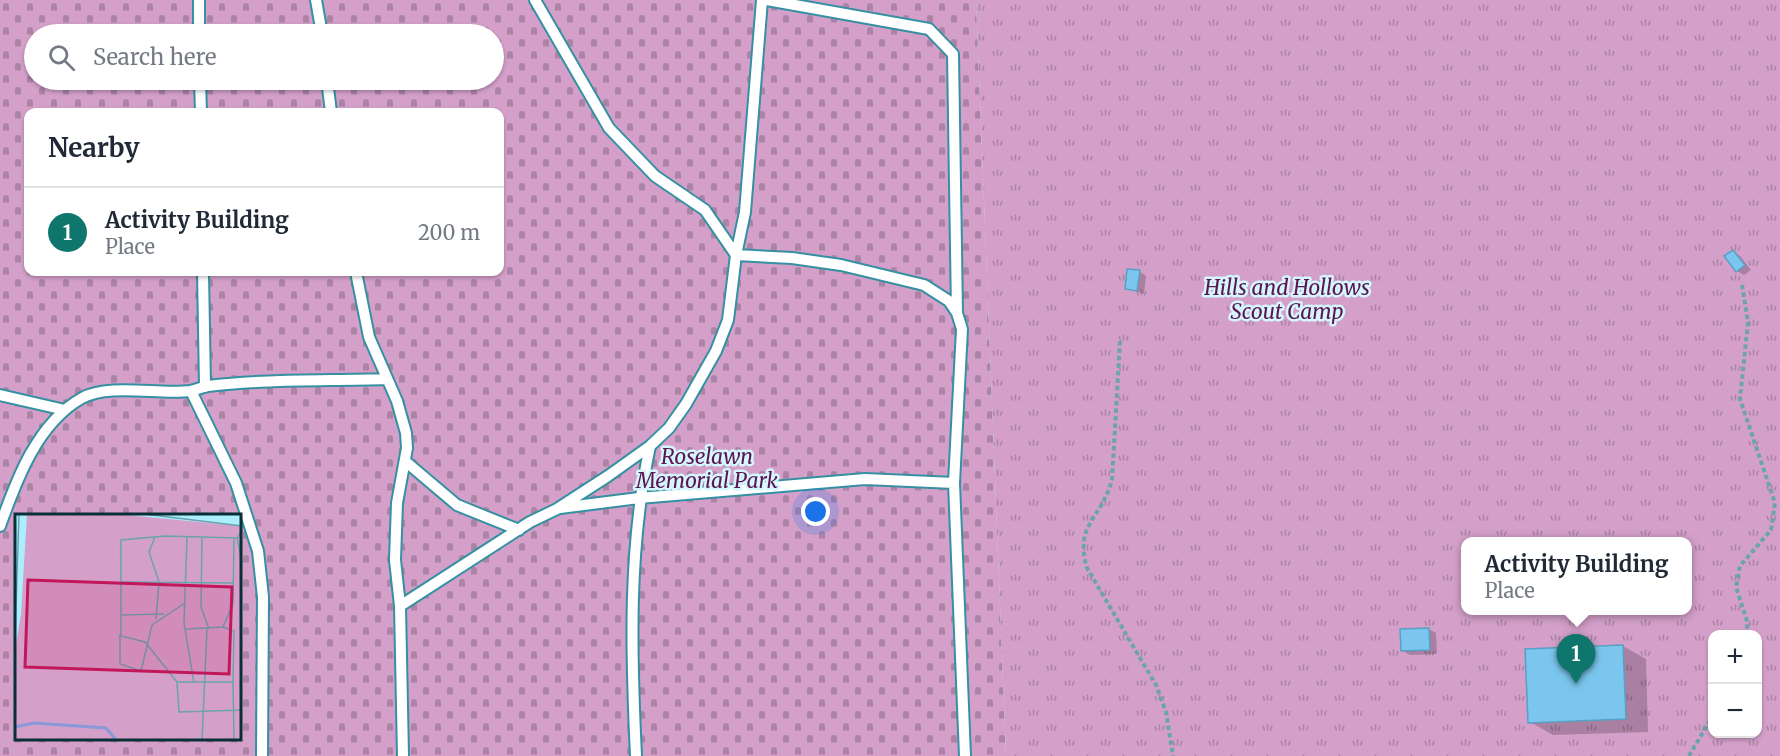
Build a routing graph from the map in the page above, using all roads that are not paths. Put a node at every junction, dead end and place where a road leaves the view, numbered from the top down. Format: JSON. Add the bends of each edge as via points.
{"nodes":[{"id":1,"x":199,"y":0,"type":"edge"},
{"id":2,"x":316,"y":0,"type":"edge"},
{"id":3,"x":535,"y":0,"type":"edge"},
{"id":4,"x":765,"y":0,"type":"edge"},
{"id":5,"x":199,"y":24,"type":"edge"},
{"id":6,"x":320,"y":24,"type":"edge"},
{"id":7,"x":200,"y":90,"type":"edge"},
{"id":8,"x":328,"y":90,"type":"edge"},
{"id":9,"x":201,"y":108,"type":"edge"},
{"id":10,"x":330,"y":108,"type":"edge"},
{"id":11,"x":736,"y":255,"type":"junction"},
{"id":12,"x":203,"y":276,"type":"edge"},
{"id":13,"x":357,"y":276,"type":"edge"},
{"id":14,"x":957,"y":313,"type":"junction"},
{"id":15,"x":385,"y":379,"type":"junction"},
{"id":16,"x":205,"y":387,"type":"junction"},
{"id":17,"x":191,"y":391,"type":"junction"},
{"id":18,"x":0,"y":395,"type":"edge"},
{"id":19,"x":65,"y":410,"type":"junction"},
{"id":20,"x":650,"y":446,"type":"junction"},
{"id":21,"x":405,"y":461,"type":"junction"},
{"id":22,"x":954,"y":483,"type":"junction"},
{"id":23,"x":639,"y":498,"type":"junction"},
{"id":24,"x":557,"y":509,"type":"junction"},
{"id":25,"x":0,"y":526,"type":"edge"},
{"id":26,"x":519,"y":530,"type":"junction"},
{"id":27,"x":400,"y":606,"type":"junction"},
{"id":28,"x":262,"y":756,"type":"edge"},
{"id":29,"x":403,"y":756,"type":"edge"},
{"id":30,"x":636,"y":756,"type":"edge"},
{"id":31,"x":965,"y":756,"type":"edge"}],
"edges":[{"from":1,"to":5,"type":"lane"},
{"from":2,"to":6,"type":"lane"},
{"from":3,"to":11,"type":"lane","via":[[609,128],[655,176],[705,210]]},
{"from":4,"to":11,"type":"lane","via":[[745,212]]},
{"from":4,"to":14,"type":"lane","via":[[929,29],[953,54]]},
{"from":7,"to":9,"type":"lane"},
{"from":8,"to":10,"type":"lane"},
{"from":11,"to":14,"type":"lane","via":[[841,265],[924,285],[940,293]]},
{"from":11,"to":20,"type":"lane","via":[[728,320],[716,351],[681,413]]},
{"from":12,"to":16,"type":"lane"},
{"from":13,"to":15,"type":"lane","via":[[369,338]]},
{"from":14,"to":22,"type":"lane","via":[[962,329]]},
{"from":15,"to":16,"type":"lane"},
{"from":15,"to":21,"type":"lane","via":[[402,417]]},
{"from":16,"to":17,"type":"lane"},
{"from":17,"to":19,"type":"lane","via":[[103,392],[82,398]]},
{"from":17,"to":28,"type":"lane","via":[[236,483],[258,551],[263,597]]},
{"from":18,"to":19,"type":"lane"},
{"from":19,"to":25,"type":"lane","via":[[28,460]]},
{"from":20,"to":23,"type":"lane"},
{"from":20,"to":24,"type":"lane"},
{"from":21,"to":26,"type":"lane","via":[[457,505]]},
{"from":21,"to":27,"type":"lane","via":[[396,532]]},
{"from":22,"to":23,"type":"lane","via":[[866,479]]},
{"from":22,"to":31,"type":"lane"},
{"from":23,"to":24,"type":"lane"},
{"from":23,"to":30,"type":"lane","via":[[632,581]]},
{"from":24,"to":26,"type":"lane"},
{"from":26,"to":27,"type":"lane"},
{"from":27,"to":29,"type":"lane"}]}
